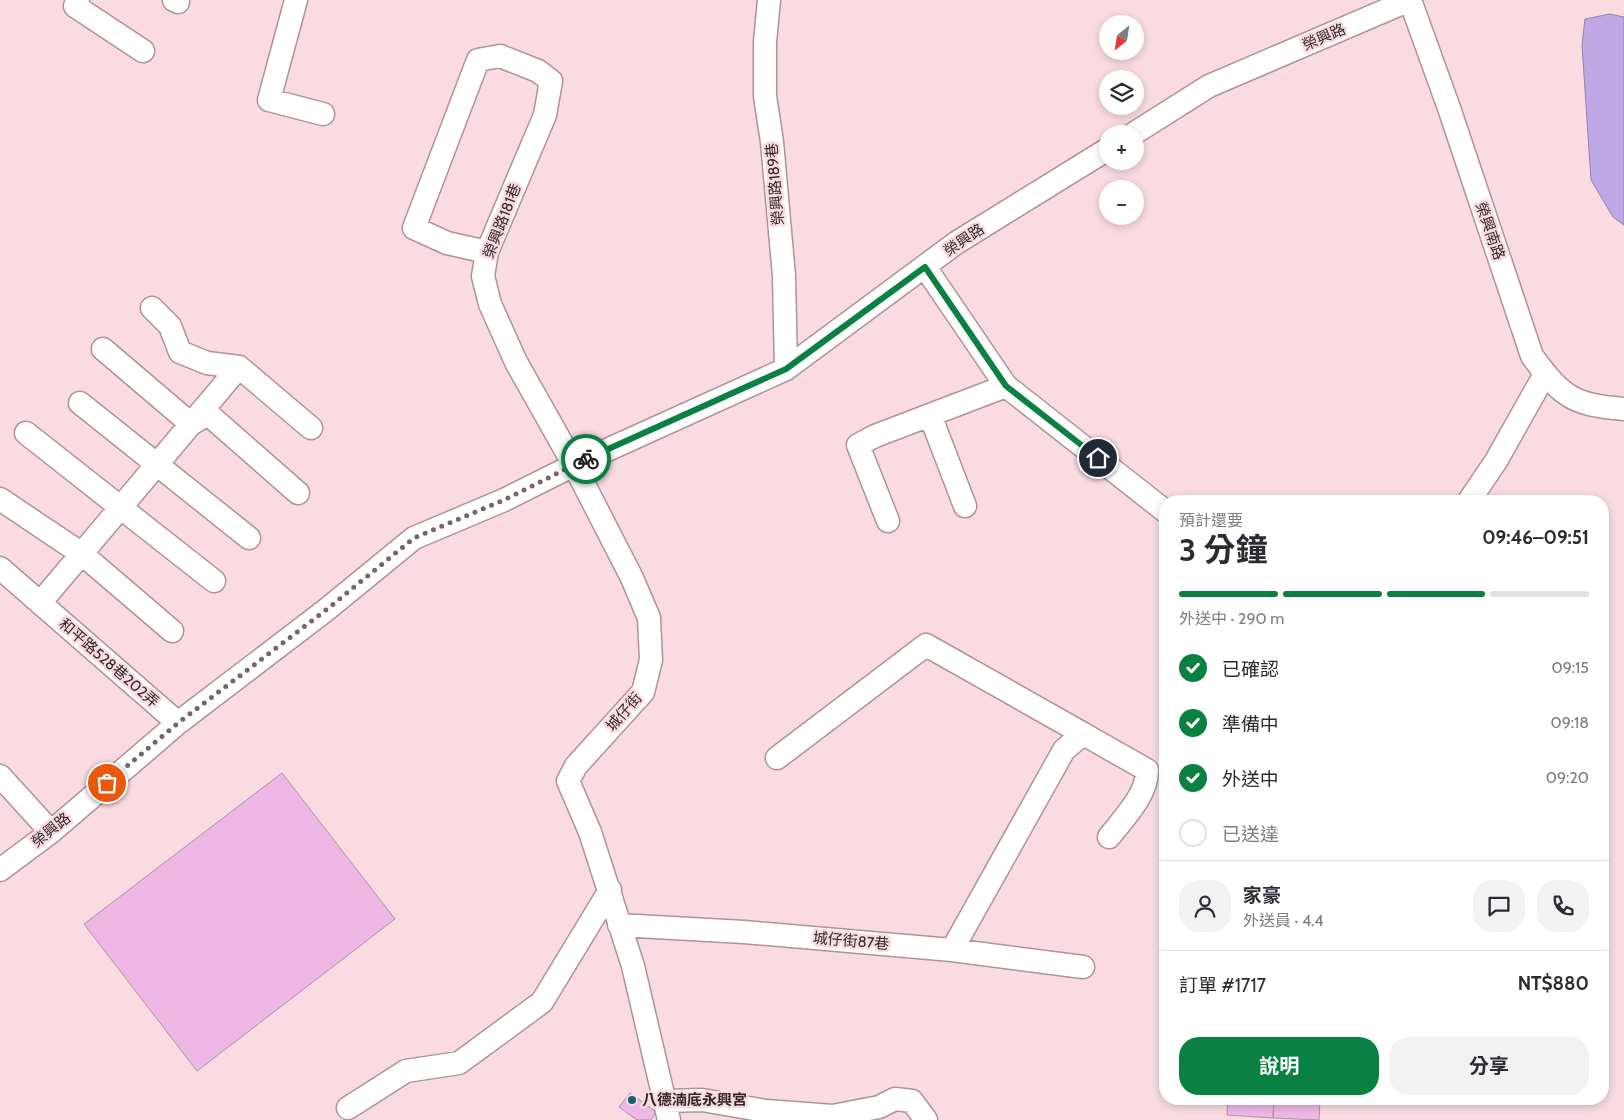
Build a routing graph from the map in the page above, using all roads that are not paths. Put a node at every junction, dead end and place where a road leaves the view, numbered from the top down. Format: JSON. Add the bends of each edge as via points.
{"nodes":[{"id":1,"x":78,"y":0,"type":"edge"},
{"id":2,"x":296,"y":0,"type":"edge"},
{"id":3,"x":769,"y":0,"type":"edge"},
{"id":4,"x":1410,"y":0,"type":"edge"},
{"id":5,"x":143,"y":51,"type":"dead end"},
{"id":6,"x":323,"y":114,"type":"dead end"},
{"id":7,"x":1144,"y":127,"type":"edge"},
{"id":8,"x":1099,"y":155,"type":"edge"},
{"id":9,"x":487,"y":252,"type":"junction"},
{"id":10,"x":925,"y":267,"type":"junction"},
{"id":11,"x":152,"y":308,"type":"dead end"},
{"id":12,"x":103,"y":349,"type":"dead end"},
{"id":13,"x":239,"y":367,"type":"junction"},
{"id":14,"x":786,"y":369,"type":"junction"},
{"id":15,"x":1545,"y":374,"type":"junction"},
{"id":16,"x":1006,"y":386,"type":"junction"},
{"id":17,"x":80,"y":402,"type":"dead end"},
{"id":18,"x":1624,"y":409,"type":"edge"},
{"id":19,"x":930,"y":414,"type":"junction"},
{"id":20,"x":191,"y":424,"type":"junction"},
{"id":21,"x":311,"y":428,"type":"dead end"},
{"id":22,"x":26,"y":433,"type":"dead end"},
{"id":23,"x":574,"y":464,"type":"junction"},
{"id":24,"x":157,"y":465,"type":"junction"},
{"id":25,"x":298,"y":493,"type":"dead end"},
{"id":26,"x":1473,"y":495,"type":"edge"},
{"id":27,"x":0,"y":499,"type":"edge"},
{"id":28,"x":965,"y":506,"type":"dead end"},
{"id":29,"x":1159,"y":506,"type":"edge"},
{"id":30,"x":122,"y":507,"type":"junction"},
{"id":31,"x":888,"y":521,"type":"dead end"},
{"id":32,"x":249,"y":538,"type":"dead end"},
{"id":33,"x":82,"y":554,"type":"junction"},
{"id":34,"x":0,"y":568,"type":"edge"},
{"id":35,"x":214,"y":581,"type":"dead end"},
{"id":36,"x":40,"y":603,"type":"junction"},
{"id":37,"x":172,"y":631,"type":"dead end"},
{"id":38,"x":178,"y":723,"type":"junction"},
{"id":39,"x":1080,"y":732,"type":"junction"},
{"id":40,"x":777,"y":758,"type":"dead end"},
{"id":41,"x":0,"y":776,"type":"edge"},
{"id":42,"x":1156,"y":776,"type":"edge"},
{"id":43,"x":51,"y":832,"type":"junction"},
{"id":44,"x":1109,"y":838,"type":"dead end"},
{"id":45,"x":0,"y":870,"type":"edge"},
{"id":46,"x":614,"y":906,"type":"junction"},
{"id":47,"x":952,"y":950,"type":"junction"},
{"id":48,"x":1083,"y":967,"type":"dead end"},
{"id":49,"x":348,"y":1108,"type":"dead end"},
{"id":50,"x":667,"y":1110,"type":"edge"},
{"id":51,"x":905,"y":1110,"type":"edge"},
{"id":52,"x":861,"y":1115,"type":"edge"},
{"id":53,"x":825,"y":1118,"type":"edge"},
{"id":54,"x":926,"y":1120,"type":"edge"}],
"edges":[{"from":1,"to":5,"type":"street","via":[[75,6]]},
{"from":2,"to":6,"type":"street","via":[[269,100]]},
{"from":3,"to":14,"type":"street","name":"榮興路189巷","via":[[765,96],[784,276]]},
{"from":4,"to":7,"type":"street","name":"榮興路","via":[[1210,86]]},
{"from":4,"to":15,"type":"street","name":"榮興南路","via":[[1532,356]]},
{"from":8,"to":10,"type":"street","name":"榮興路","via":[[956,243]]},
{"from":9,"to":9,"type":"street","name":"榮興路181巷","via":[[545,115],[551,81],[538,71],[500,56],[478,60],[414,228],[447,244]]},
{"from":9,"to":23,"type":"street","name":"榮興路181巷","via":[[483,276],[490,304],[516,362]]},
{"from":10,"to":14,"type":"street","name":"榮興路"},
{"from":10,"to":16,"type":"street"},
{"from":11,"to":13,"type":"street","via":[[170,326],[180,352],[207,363]]},
{"from":12,"to":20,"type":"street"},
{"from":13,"to":20,"type":"street"},
{"from":13,"to":21,"type":"street"},
{"from":14,"to":23,"type":"street","name":"榮興路"},
{"from":15,"to":18,"type":"street","name":"榮興南路","via":[[1573,400]]},
{"from":15,"to":26,"type":"street"},
{"from":16,"to":19,"type":"street"},
{"from":16,"to":29,"type":"street"},
{"from":17,"to":24,"type":"street"},
{"from":19,"to":28,"type":"street"},
{"from":19,"to":31,"type":"street","via":[[858,445]]},
{"from":20,"to":24,"type":"street"},
{"from":20,"to":25,"type":"street","via":[[208,414]]},
{"from":22,"to":30,"type":"street"},
{"from":23,"to":38,"type":"street","name":"榮興路","via":[[504,500],[414,538]]},
{"from":23,"to":46,"type":"street","name":"城仔街","via":[[649,618],[651,660],[643,692],[576,766],[568,781],[590,832]]},
{"from":24,"to":30,"type":"street"},
{"from":24,"to":32,"type":"street"},
{"from":27,"to":33,"type":"street"},
{"from":30,"to":33,"type":"street"},
{"from":30,"to":35,"type":"street"},
{"from":33,"to":36,"type":"street"},
{"from":33,"to":37,"type":"street"},
{"from":34,"to":36,"type":"street","name":"和平路528巷202弄"},
{"from":36,"to":38,"type":"street","name":"和平路528巷202弄"},
{"from":38,"to":43,"type":"street","name":"榮興路"},
{"from":39,"to":40,"type":"street","via":[[926,645]]},
{"from":39,"to":42,"type":"street"},
{"from":39,"to":47,"type":"street","via":[[1077,740],[1064,750]]},
{"from":41,"to":43,"type":"street"},
{"from":42,"to":44,"type":"street","via":[[1147,777],[1139,796]]},
{"from":43,"to":45,"type":"street","name":"榮興路"},
{"from":46,"to":47,"type":"street","name":"城仔街87巷","via":[[744,932]]},
{"from":46,"to":49,"type":"street","via":[[542,1002],[458,1063],[406,1071]]},
{"from":46,"to":50,"type":"street","name":"城仔街","via":[[633,966]]},
{"from":47,"to":48,"type":"street","name":"城仔街87巷"},
{"from":50,"to":53,"type":"street","via":[[702,1100]]},
{"from":51,"to":52,"type":"street","via":[[895,1099]]},
{"from":51,"to":54,"type":"street","via":[[912,1101]]},
{"from":52,"to":53,"type":"street"}]}
